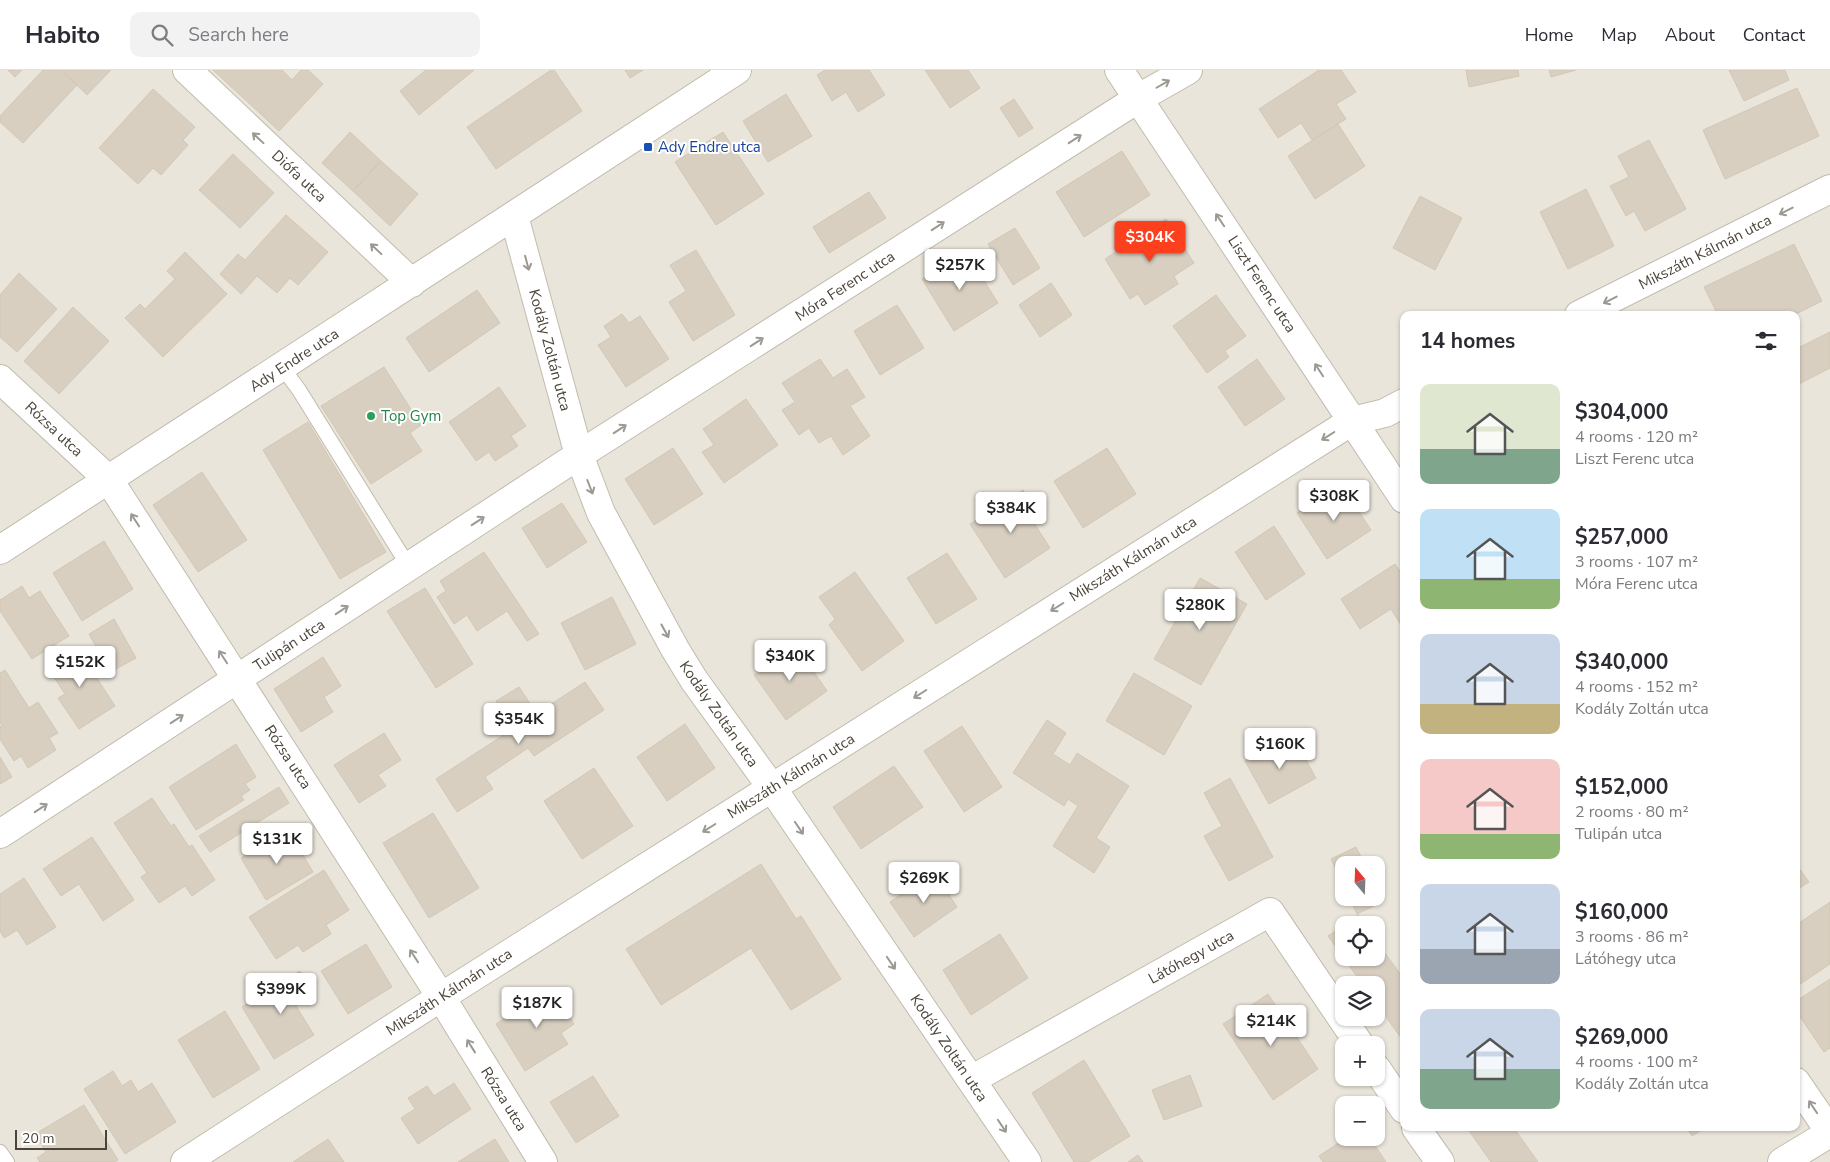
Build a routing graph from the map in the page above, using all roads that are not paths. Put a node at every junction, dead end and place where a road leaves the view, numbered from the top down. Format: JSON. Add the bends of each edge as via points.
{"nodes":[{"id":1,"x":187,"y":70,"type":"edge"},
{"id":2,"x":738,"y":70,"type":"edge"},
{"id":3,"x":1119,"y":70,"type":"edge"},
{"id":4,"x":1188,"y":70,"type":"edge"},
{"id":5,"x":1139,"y":98,"type":"junction"},
{"id":6,"x":1830,"y":189,"type":"edge"},
{"id":7,"x":514,"y":216,"type":"junction"},
{"id":8,"x":412,"y":283,"type":"junction"},
{"id":9,"x":1587,"y":311,"type":"edge"},
{"id":10,"x":282,"y":367,"type":"junction"},
{"id":11,"x":0,"y":379,"type":"edge"},
{"id":12,"x":1400,"y":405,"type":"edge"},
{"id":13,"x":1352,"y":421,"type":"junction"},
{"id":14,"x":578,"y":455,"type":"junction"},
{"id":15,"x":109,"y":480,"type":"junction"},
{"id":16,"x":1400,"y":492,"type":"edge"},
{"id":17,"x":0,"y":550,"type":"edge"},
{"id":18,"x":409,"y":566,"type":"junction"},
{"id":19,"x":237,"y":679,"type":"junction"},
{"id":20,"x":772,"y":788,"type":"junction"},
{"id":21,"x":0,"y":834,"type":"edge"},
{"id":22,"x":441,"y":997,"type":"junction"},
{"id":23,"x":1354,"y":1036,"type":"edge"},
{"id":24,"x":971,"y":1080,"type":"junction"},
{"id":25,"x":1385,"y":1081,"type":"edge"},
{"id":26,"x":1800,"y":1088,"type":"edge"},
{"id":27,"x":1400,"y":1103,"type":"edge"},
{"id":28,"x":1418,"y":1131,"type":"edge"},
{"id":29,"x":1830,"y":1133,"type":"edge"},
{"id":30,"x":0,"y":1152,"type":"edge"},
{"id":31,"x":7,"y":1162,"type":"edge"},
{"id":32,"x":185,"y":1162,"type":"edge"},
{"id":33,"x":543,"y":1162,"type":"edge"},
{"id":34,"x":1027,"y":1162,"type":"edge"},
{"id":35,"x":1440,"y":1162,"type":"edge"},
{"id":36,"x":1782,"y":1162,"type":"edge"}],
"edges":[{"from":8,"to":1,"type":"street","name":"Diófa utca","one_way":true},
{"from":2,"to":7,"type":"street","name":"Ady Endre utca"},
{"from":3,"to":5,"type":"street","name":"Liszt Ferenc utca"},
{"from":5,"to":4,"type":"street","name":"Móra Ferenc utca","one_way":true},
{"from":13,"to":5,"type":"street","name":"Liszt Ferenc utca","one_way":true},
{"from":14,"to":5,"type":"street","name":"Móra Ferenc utca","one_way":true},
{"from":6,"to":9,"type":"street","name":"Mikszáth Kálmán utca","one_way":true},
{"from":7,"to":8,"type":"street","name":"Ady Endre utca"},
{"from":7,"to":14,"type":"street","name":"Kodály Zoltán utca","one_way":true},
{"from":8,"to":10,"type":"street","name":"Ady Endre utca"},
{"from":10,"to":15,"type":"street","name":"Ady Endre utca"},
{"from":10,"to":18,"type":"lane"},
{"from":11,"to":15,"type":"street","name":"Rózsa utca"},
{"from":12,"to":13,"type":"street","name":"Mikszáth Kálmán utca","via":[[1385,413]]},
{"from":13,"to":16,"type":"street","name":"Liszt Ferenc utca"},
{"from":13,"to":20,"type":"street","name":"Mikszáth Kálmán utca","one_way":true},
{"from":18,"to":14,"type":"street","name":"Tulipán utca","one_way":true},
{"from":14,"to":20,"type":"street","name":"Kodály Zoltán utca","one_way":true,"via":[[601,513],[675,649]]},
{"from":15,"to":17,"type":"street","name":"Ady Endre utca"},
{"from":19,"to":15,"type":"street","name":"Rózsa utca","one_way":true},
{"from":19,"to":18,"type":"street","name":"Tulipán utca","one_way":true},
{"from":21,"to":19,"type":"street","name":"Tulipán utca","one_way":true},
{"from":22,"to":19,"type":"street","name":"Rózsa utca","one_way":true},
{"from":20,"to":22,"type":"street","name":"Mikszáth Kálmán utca","one_way":true},
{"from":20,"to":24,"type":"street","name":"Kodály Zoltán utca","one_way":true},
{"from":22,"to":32,"type":"street","name":"Mikszáth Kálmán utca"},
{"from":33,"to":22,"type":"street","name":"Rózsa utca","one_way":true},
{"from":23,"to":24,"type":"street","name":"Látóhegy utca","via":[[1270,912]]},
{"from":24,"to":34,"type":"street","name":"Kodály Zoltán utca","one_way":true},
{"from":25,"to":27,"type":"street"},
{"from":29,"to":26,"type":"street","one_way":true},
{"from":28,"to":35,"type":"street"},
{"from":29,"to":36,"type":"street"},
{"from":30,"to":31,"type":"lane"}]}
